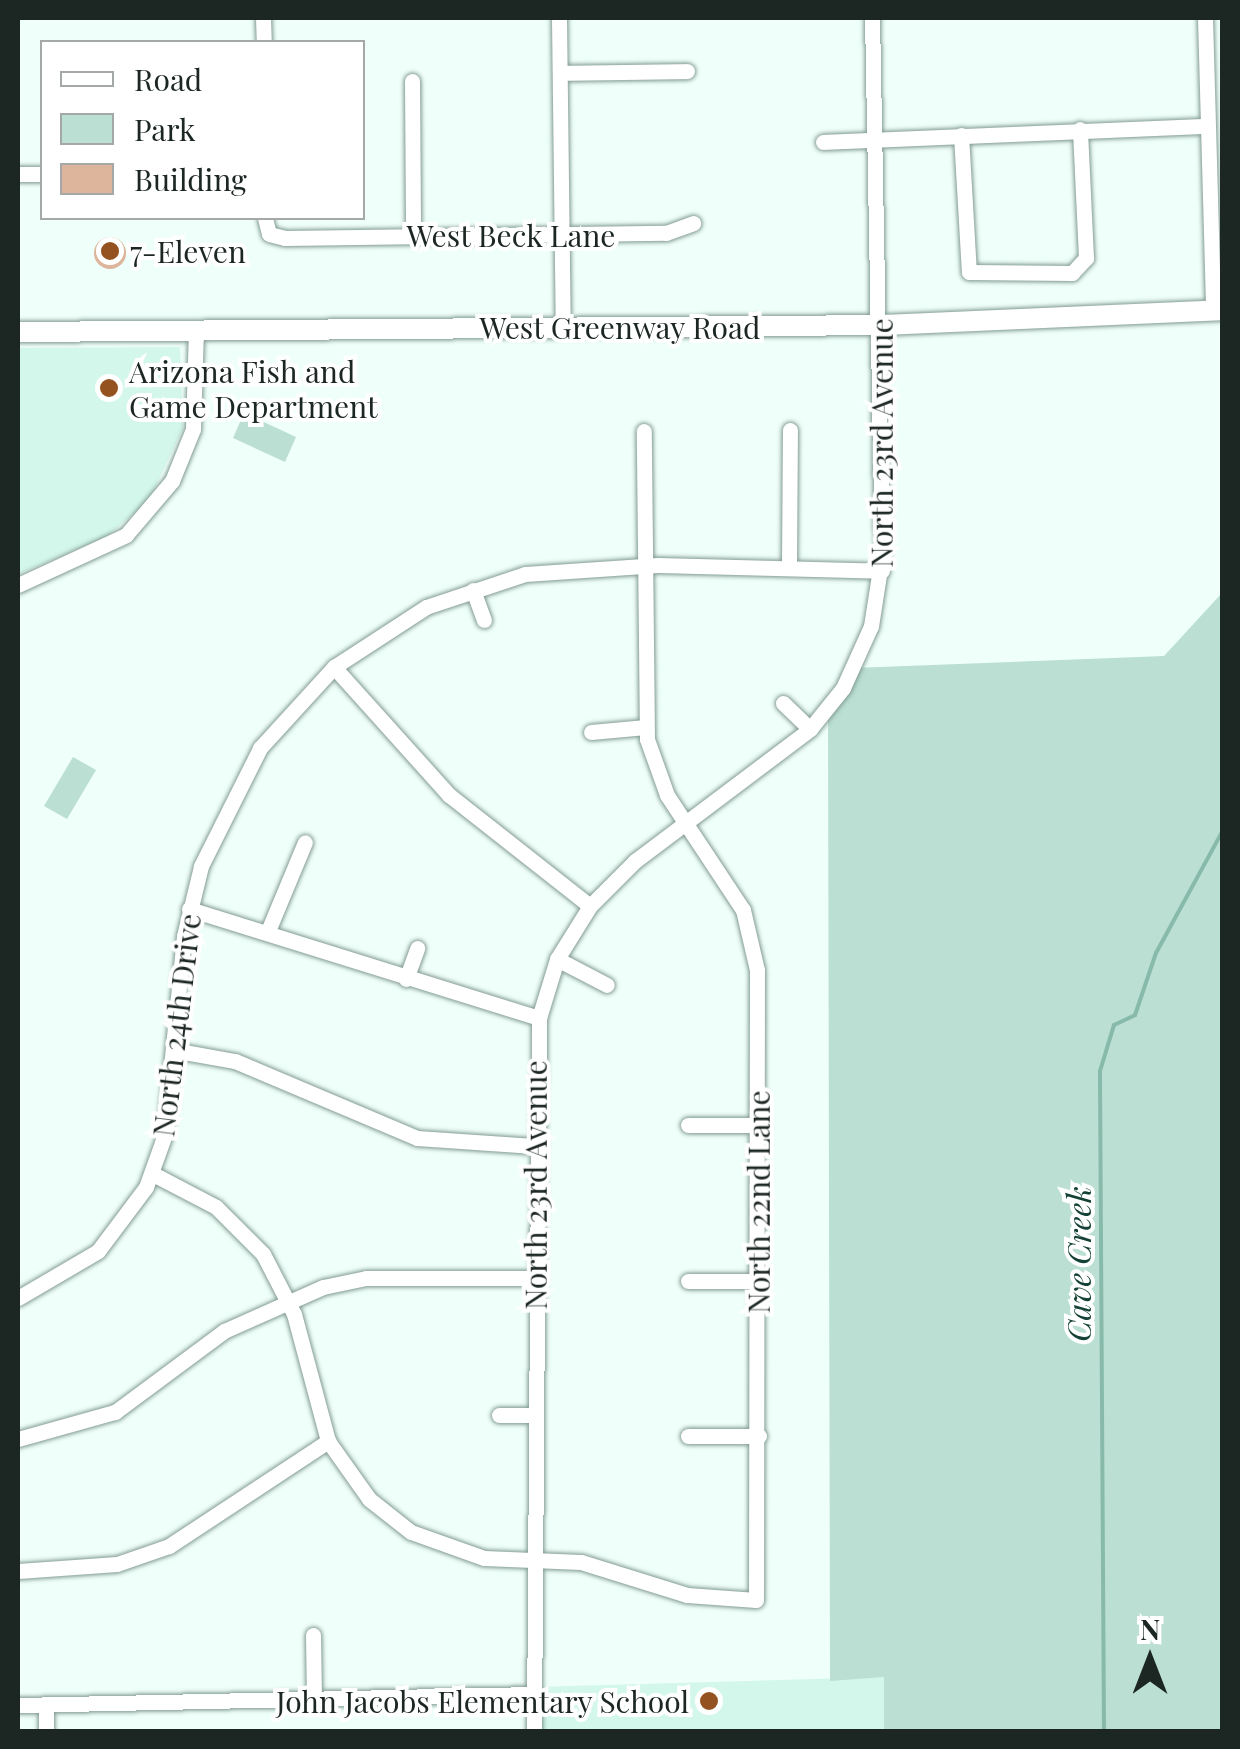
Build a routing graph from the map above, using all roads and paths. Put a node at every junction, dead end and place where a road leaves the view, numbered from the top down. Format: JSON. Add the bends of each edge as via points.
{"nodes":[{"id":1,"x":560,"y":18,"type":"edge"},
{"id":2,"x":872,"y":18,"type":"edge"},
{"id":3,"x":1205,"y":18,"type":"edge"},
{"id":4,"x":1214,"y":47,"type":"edge"},
{"id":5,"x":687,"y":71,"type":"dead end"},
{"id":6,"x":560,"y":73,"type":"junction"},
{"id":7,"x":412,"y":81,"type":"dead end"},
{"id":8,"x":1207,"y":126,"type":"junction"},
{"id":9,"x":1080,"y":129,"type":"junction"},
{"id":10,"x":961,"y":135,"type":"junction"},
{"id":11,"x":876,"y":139,"type":"junction"},
{"id":12,"x":822,"y":142,"type":"dead end"},
{"id":13,"x":693,"y":223,"type":"dead end"},
{"id":14,"x":267,"y":226,"type":"edge"},
{"id":15,"x":562,"y":235,"type":"junction"},
{"id":16,"x":413,"y":236,"type":"junction"},
{"id":17,"x":1218,"y":310,"type":"edge"},
{"id":18,"x":882,"y":325,"type":"junction"},
{"id":19,"x":564,"y":326,"type":"junction"},
{"id":20,"x":196,"y":329,"type":"junction"},
{"id":21,"x":18,"y":332,"type":"edge"},
{"id":22,"x":790,"y":430,"type":"dead end"},
{"id":23,"x":644,"y":431,"type":"dead end"},
{"id":24,"x":645,"y":566,"type":"junction"},
{"id":25,"x":789,"y":566,"type":"junction"},
{"id":26,"x":882,"y":570,"type":"junction"},
{"id":27,"x":18,"y":585,"type":"edge"},
{"id":28,"x":472,"y":590,"type":"junction"},
{"id":29,"x":484,"y":620,"type":"dead end"},
{"id":30,"x":334,"y":667,"type":"junction"},
{"id":31,"x":782,"y":704,"type":"dead end"},
{"id":32,"x":646,"y":727,"type":"junction"},
{"id":33,"x":810,"y":729,"type":"junction"},
{"id":34,"x":591,"y":732,"type":"dead end"},
{"id":35,"x":687,"y":824,"type":"junction"},
{"id":36,"x":305,"y":842,"type":"dead end"},
{"id":37,"x":590,"y":906,"type":"junction"},
{"id":38,"x":190,"y":909,"type":"junction"},
{"id":39,"x":268,"y":931,"type":"junction"},
{"id":40,"x":418,"y":948,"type":"dead end"},
{"id":41,"x":557,"y":959,"type":"junction"},
{"id":42,"x":406,"y":979,"type":"junction"},
{"id":43,"x":607,"y":985,"type":"dead end"},
{"id":44,"x":539,"y":1018,"type":"junction"},
{"id":45,"x":173,"y":1050,"type":"junction"},
{"id":46,"x":688,"y":1125,"type":"dead end"},
{"id":47,"x":758,"y":1126,"type":"junction"},
{"id":48,"x":534,"y":1146,"type":"junction"},
{"id":49,"x":152,"y":1174,"type":"junction"},
{"id":50,"x":534,"y":1278,"type":"junction"},
{"id":51,"x":758,"y":1281,"type":"junction"},
{"id":52,"x":688,"y":1282,"type":"dead end"},
{"id":53,"x":18,"y":1298,"type":"edge"},
{"id":54,"x":289,"y":1300,"type":"junction"},
{"id":55,"x":498,"y":1415,"type":"dead end"},
{"id":56,"x":534,"y":1415,"type":"junction"},
{"id":57,"x":688,"y":1436,"type":"dead end"},
{"id":58,"x":759,"y":1436,"type":"junction"},
{"id":59,"x":18,"y":1438,"type":"edge"},
{"id":60,"x":328,"y":1441,"type":"junction"},
{"id":61,"x":534,"y":1560,"type":"junction"},
{"id":62,"x":18,"y":1571,"type":"edge"},
{"id":63,"x":756,"y":1600,"type":"joint"},
{"id":64,"x":313,"y":1635,"type":"dead end"},
{"id":65,"x":534,"y":1694,"type":"junction"},
{"id":66,"x":314,"y":1699,"type":"junction"},
{"id":67,"x":46,"y":1704,"type":"junction"},
{"id":68,"x":18,"y":1705,"type":"edge"},
{"id":69,"x":46,"y":1732,"type":"edge"},
{"id":70,"x":534,"y":1732,"type":"edge"}],
"edges":[{"from":1,"to":6,"type":"street"},
{"from":2,"to":11,"type":"street","name":"North 23rd Avenue"},
{"from":3,"to":4,"type":"street"},
{"from":4,"to":8,"type":"street"},
{"from":5,"to":6,"type":"street"},
{"from":6,"to":15,"type":"street"},
{"from":7,"to":16,"type":"street"},
{"from":8,"to":9,"type":"street"},
{"from":8,"to":17,"type":"street"},
{"from":9,"to":10,"type":"street"},
{"from":9,"to":10,"type":"street","via":[[1083,267],[969,272]]},
{"from":10,"to":11,"type":"street"},
{"from":11,"to":12,"type":"street"},
{"from":11,"to":18,"type":"street","name":"North 23rd Avenue"},
{"from":13,"to":15,"type":"street","name":"West Beck Lane","via":[[666,233]]},
{"from":14,"to":16,"type":"street","name":"West Beck Lane"},
{"from":15,"to":16,"type":"street","name":"West Beck Lane"},
{"from":15,"to":19,"type":"street"},
{"from":17,"to":18,"type":"main road","name":"West Greenway Road"},
{"from":18,"to":19,"type":"main road","name":"West Greenway Road"},
{"from":18,"to":26,"type":"street","name":"North 23rd Avenue"},
{"from":19,"to":20,"type":"main road","name":"West Greenway Road"},
{"from":20,"to":21,"type":"main road","name":"West Greenway Road"},
{"from":20,"to":27,"type":"street","via":[[193,429],[172,481],[126,536]]},
{"from":22,"to":25,"type":"street"},
{"from":23,"to":24,"type":"street","name":"North 22nd Lane"},
{"from":24,"to":25,"type":"street","name":"North 24th Drive"},
{"from":24,"to":28,"type":"street","name":"North 24th Drive","via":[[525,574]]},
{"from":24,"to":32,"type":"street","name":"North 22nd Lane"},
{"from":25,"to":26,"type":"street","name":"North 24th Drive"},
{"from":26,"to":33,"type":"street","name":"North 23rd Avenue","via":[[860,656]]},
{"from":28,"to":29,"type":"street"},
{"from":28,"to":30,"type":"street","name":"North 24th Drive","via":[[387,628]]},
{"from":30,"to":37,"type":"street","via":[[449,795]]},
{"from":30,"to":38,"type":"street","name":"North 24th Drive","via":[[272,732],[233,793]]},
{"from":31,"to":33,"type":"street"},
{"from":32,"to":34,"type":"street"},
{"from":32,"to":35,"type":"street","name":"North 22nd Lane","via":[[658,777]]},
{"from":33,"to":35,"type":"street","name":"North 23rd Avenue"},
{"from":35,"to":37,"type":"street","name":"North 23rd Avenue"},
{"from":35,"to":47,"type":"street","name":"North 22nd Lane","via":[[730,886],[754,950]]},
{"from":36,"to":39,"type":"street"},
{"from":37,"to":41,"type":"street","name":"North 23rd Avenue"},
{"from":38,"to":39,"type":"street"},
{"from":38,"to":45,"type":"street","name":"North 24th Drive"},
{"from":39,"to":42,"type":"street"},
{"from":40,"to":42,"type":"street"},
{"from":41,"to":43,"type":"street"},
{"from":41,"to":44,"type":"street","name":"North 23rd Avenue"},
{"from":42,"to":44,"type":"street"},
{"from":44,"to":48,"type":"street","name":"North 23rd Avenue"},
{"from":45,"to":48,"type":"street","via":[[235,1061],[417,1138]]},
{"from":45,"to":49,"type":"street","name":"North 24th Drive"},
{"from":46,"to":47,"type":"street"},
{"from":47,"to":51,"type":"street","name":"North 22nd Lane"},
{"from":48,"to":50,"type":"street","name":"North 23rd Avenue"},
{"from":49,"to":53,"type":"street","via":[[132,1214],[98,1251]]},
{"from":49,"to":54,"type":"street","name":"North 24th Drive","via":[[241,1228]]},
{"from":50,"to":54,"type":"street","via":[[366,1278]]},
{"from":50,"to":56,"type":"street","name":"North 23rd Avenue"},
{"from":51,"to":52,"type":"street"},
{"from":51,"to":58,"type":"street","name":"North 22nd Lane"},
{"from":54,"to":59,"type":"street","via":[[224,1331],[114,1412]]},
{"from":54,"to":60,"type":"street","name":"North 24th Drive"},
{"from":55,"to":56,"type":"street"},
{"from":56,"to":61,"type":"street","name":"North 23rd Avenue"},
{"from":57,"to":58,"type":"street"},
{"from":58,"to":63,"type":"street","name":"North 22nd Lane"},
{"from":60,"to":61,"type":"street","name":"North 24th Drive","via":[[368,1499],[411,1532],[469,1555]]},
{"from":60,"to":62,"type":"street","via":[[169,1546],[117,1564]]},
{"from":61,"to":63,"type":"street","name":"North 24th Drive","via":[[593,1564],[714,1600]]},
{"from":61,"to":65,"type":"street","name":"North 23rd Avenue"},
{"from":64,"to":66,"type":"street"},
{"from":65,"to":66,"type":"street"},
{"from":65,"to":70,"type":"street","name":"North 23rd Avenue"},
{"from":66,"to":67,"type":"street"},
{"from":67,"to":68,"type":"street"},
{"from":67,"to":69,"type":"street"}]}
